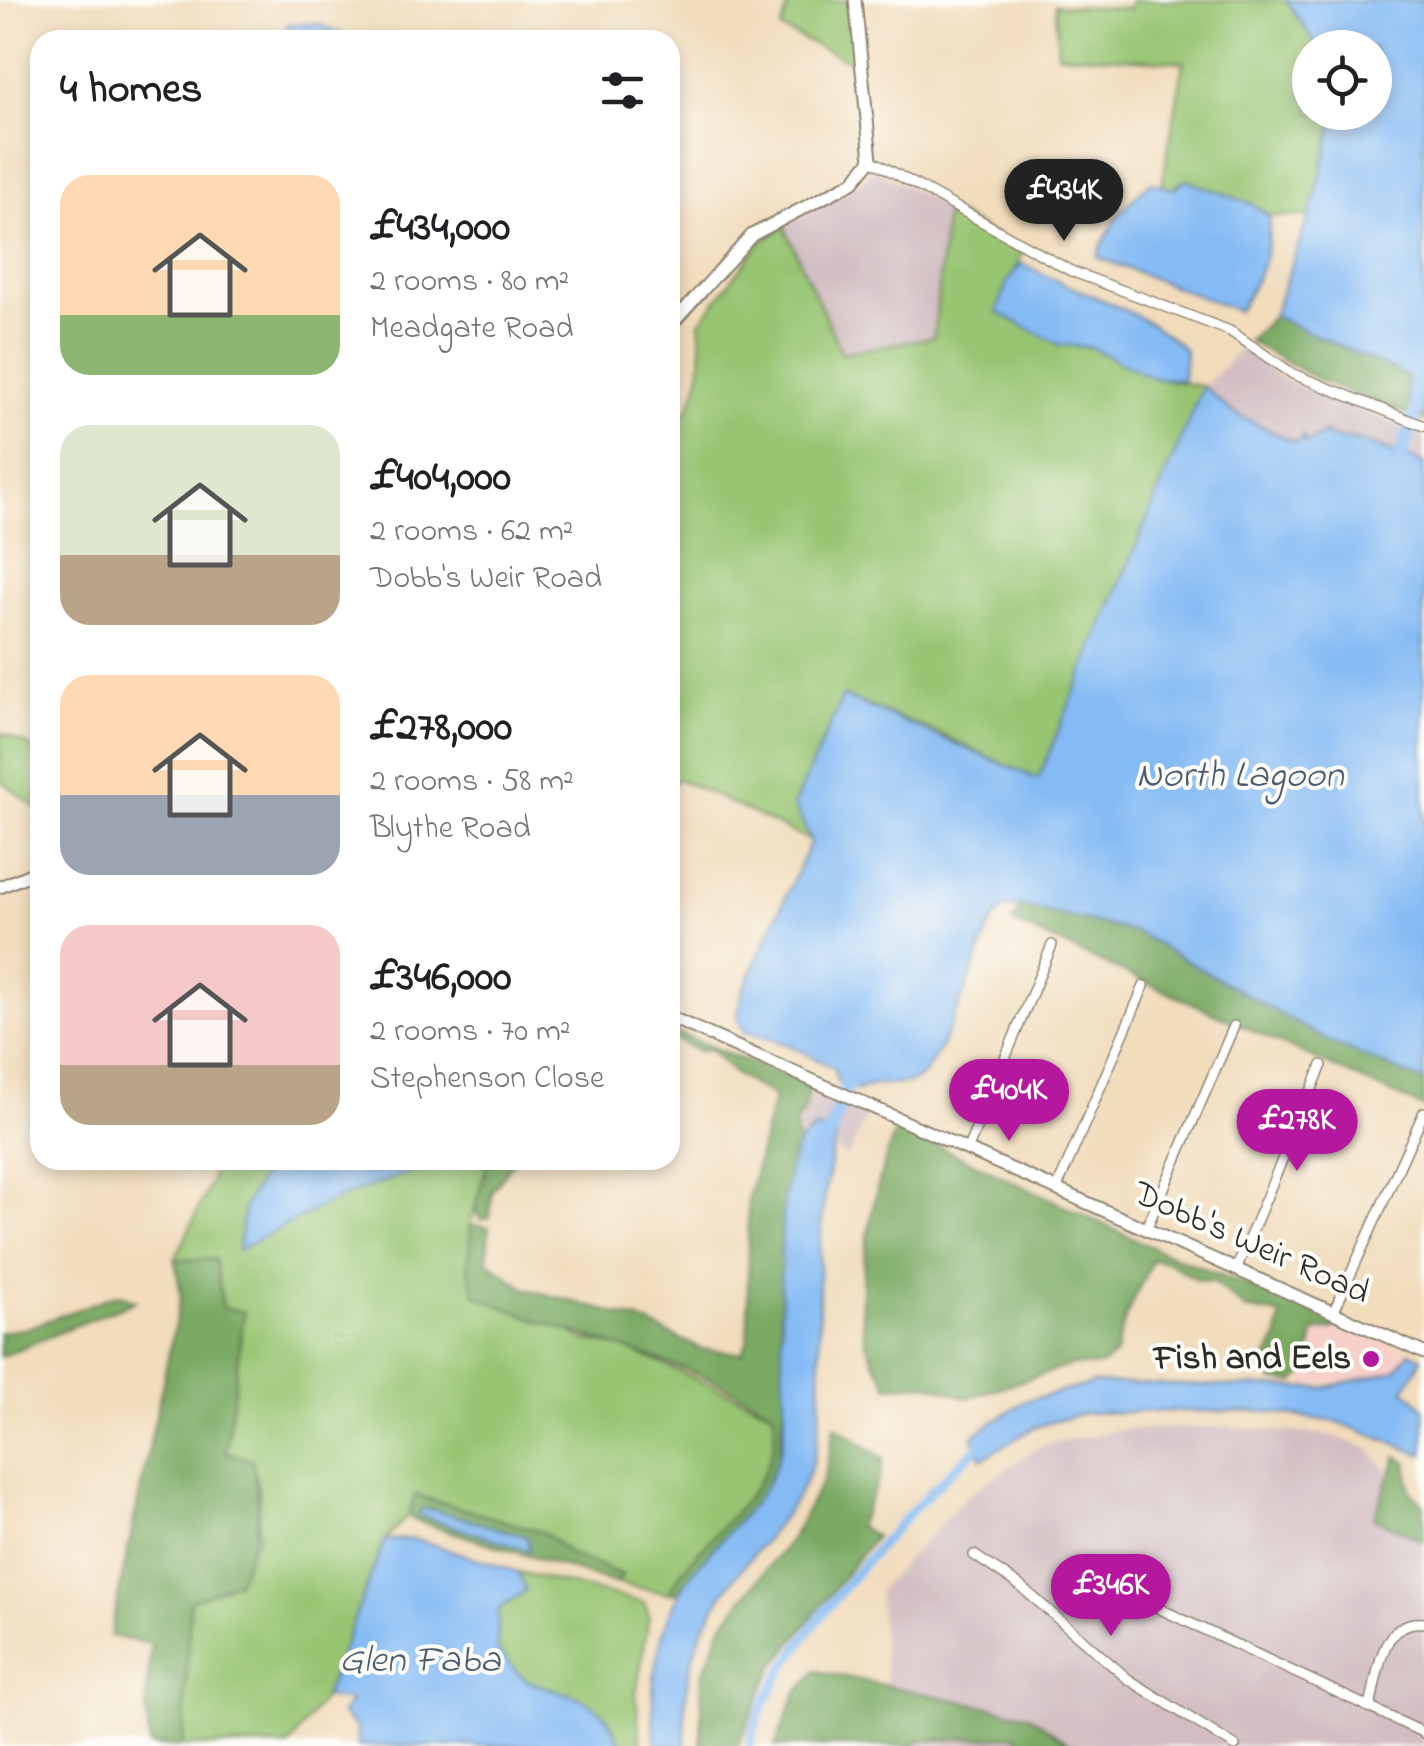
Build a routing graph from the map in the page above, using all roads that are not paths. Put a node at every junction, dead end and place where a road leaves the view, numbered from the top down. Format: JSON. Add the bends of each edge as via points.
{"nodes":[{"id":1,"x":855,"y":0,"type":"edge"},
{"id":2,"x":871,"y":160,"type":"junction"},
{"id":3,"x":680,"y":315,"type":"edge"},
{"id":4,"x":1424,"y":426,"type":"edge"},
{"id":5,"x":30,"y":874,"type":"edge"},
{"id":6,"x":0,"y":887,"type":"edge"},
{"id":7,"x":1052,"y":945,"type":"dead end"},
{"id":8,"x":1144,"y":986,"type":"dead end"},
{"id":9,"x":680,"y":1021,"type":"edge"},
{"id":10,"x":1234,"y":1026,"type":"dead end"},
{"id":11,"x":1322,"y":1065,"type":"dead end"},
{"id":12,"x":1424,"y":1112,"type":"edge"},
{"id":13,"x":968,"y":1148,"type":"junction"},
{"id":14,"x":1058,"y":1188,"type":"junction"},
{"id":15,"x":1147,"y":1228,"type":"junction"},
{"id":16,"x":1237,"y":1267,"type":"junction"},
{"id":17,"x":1334,"y":1310,"type":"junction"},
{"id":18,"x":1424,"y":1352,"type":"edge"},
{"id":19,"x":974,"y":1555,"type":"dead end"},
{"id":20,"x":1122,"y":1590,"type":"dead end"},
{"id":21,"x":1424,"y":1624,"type":"edge"},
{"id":22,"x":1370,"y":1707,"type":"junction"},
{"id":23,"x":1424,"y":1733,"type":"edge"},
{"id":24,"x":1234,"y":1746,"type":"edge"}],
"edges":[{"from":1,"to":2,"type":"street"},
{"from":2,"to":3,"type":"street","via":[[852,182],[752,235]]},
{"from":2,"to":4,"type":"street","via":[[1071,271],[1230,331],[1294,374]]},
{"from":5,"to":6,"type":"street"},
{"from":7,"to":13,"type":"street"},
{"from":8,"to":14,"type":"street"},
{"from":9,"to":13,"type":"street","name":"Dobb's Weir Road"},
{"from":10,"to":15,"type":"street"},
{"from":11,"to":16,"type":"street"},
{"from":12,"to":17,"type":"street"},
{"from":13,"to":14,"type":"street","name":"Dobb's Weir Road"},
{"from":14,"to":15,"type":"street","name":"Dobb's Weir Road"},
{"from":15,"to":16,"type":"street","name":"Dobb's Weir Road"},
{"from":16,"to":17,"type":"street","name":"Dobb's Weir Road"},
{"from":17,"to":18,"type":"street","name":"Dobb's Weir Road"},
{"from":19,"to":24,"type":"street","via":[[1128,1679]]},
{"from":20,"to":22,"type":"street"},
{"from":21,"to":22,"type":"street","via":[[1404,1624],[1390,1636]]},
{"from":22,"to":23,"type":"street"}]}
